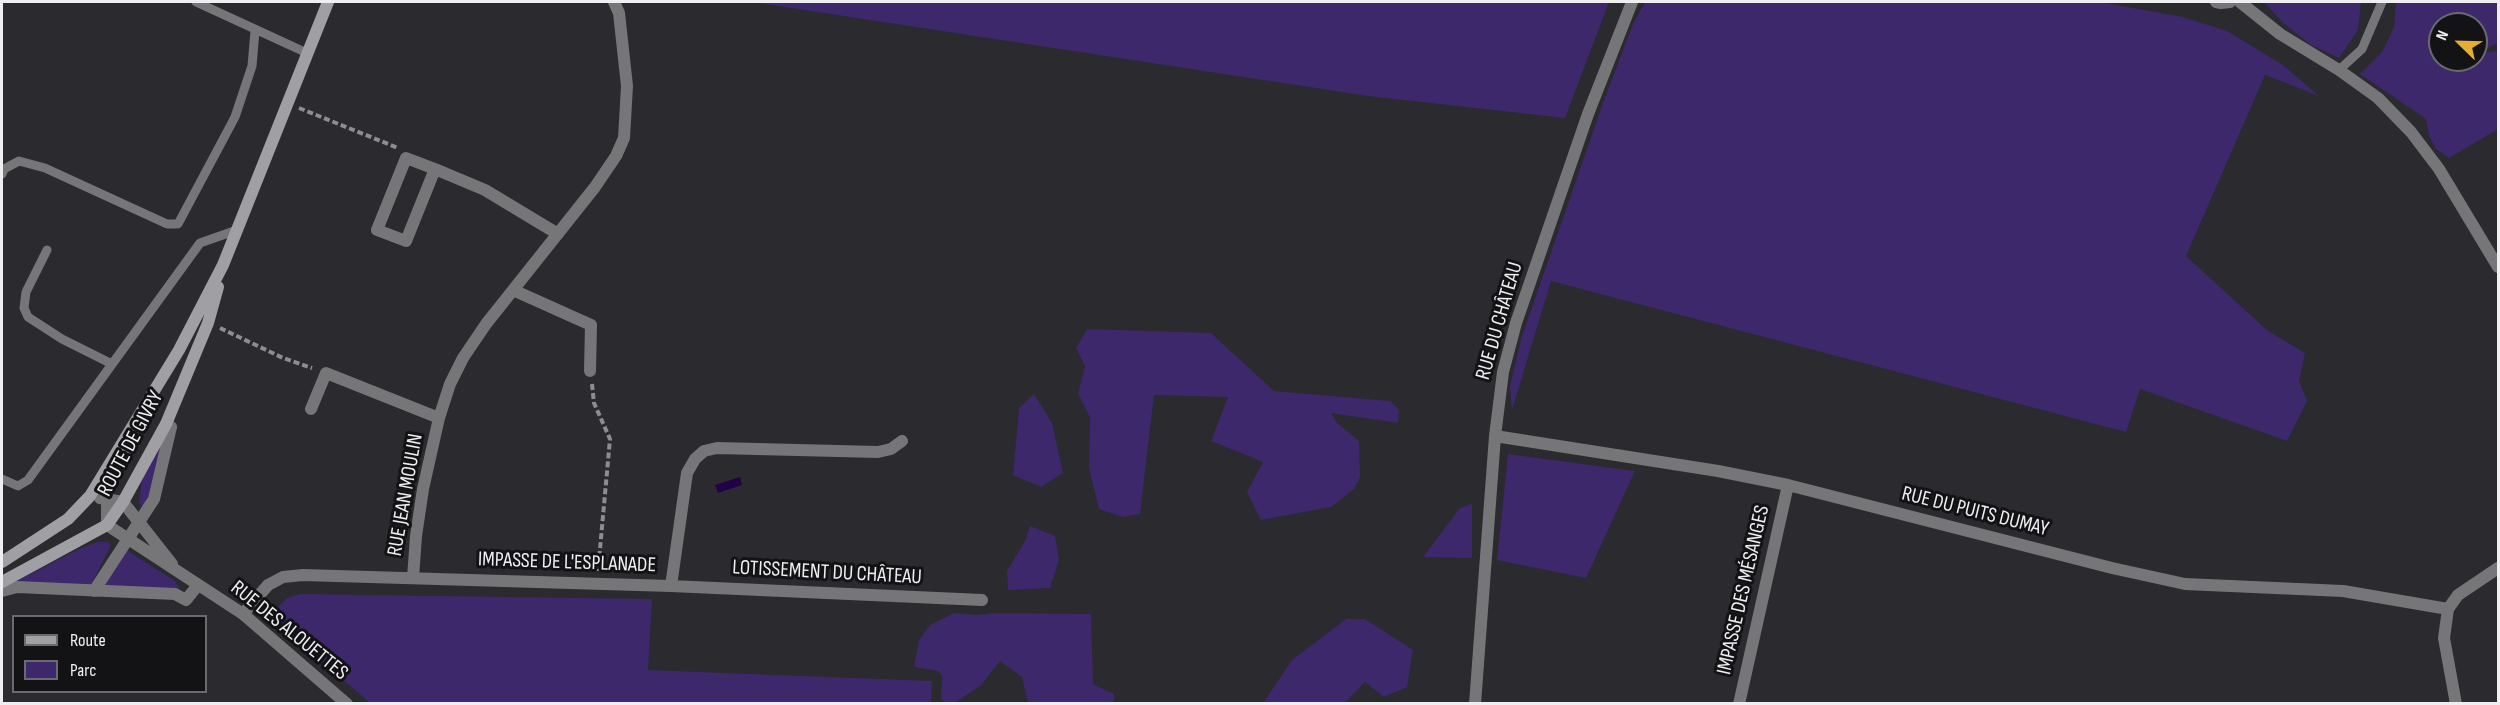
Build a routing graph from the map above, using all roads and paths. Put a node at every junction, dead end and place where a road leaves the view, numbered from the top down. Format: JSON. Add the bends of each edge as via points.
{"nodes":[{"id":1,"x":196,"y":2,"type":"edge"},
{"id":2,"x":328,"y":2,"type":"edge"},
{"id":3,"x":614,"y":2,"type":"edge"},
{"id":4,"x":1632,"y":2,"type":"edge"},
{"id":5,"x":2216,"y":2,"type":"edge"},
{"id":6,"x":2230,"y":2,"type":"edge"},
{"id":7,"x":2240,"y":2,"type":"edge"},
{"id":8,"x":2382,"y":2,"type":"edge"},
{"id":9,"x":255,"y":31,"type":"junction"},
{"id":10,"x":307,"y":53,"type":"junction"},
{"id":11,"x":2339,"y":70,"type":"junction"},
{"id":12,"x":288,"y":103,"type":"junction"},
{"id":13,"x":406,"y":158,"type":"junction"},
{"id":14,"x":435,"y":169,"type":"junction"},
{"id":15,"x":2,"y":174,"type":"edge"},
{"id":16,"x":237,"y":230,"type":"junction"},
{"id":17,"x":558,"y":234,"type":"junction"},
{"id":18,"x":47,"y":250,"type":"dead end"},
{"id":19,"x":223,"y":265,"type":"junction"},
{"id":20,"x":2499,"y":267,"type":"edge"},
{"id":21,"x":513,"y":290,"type":"junction"},
{"id":22,"x":208,"y":323,"type":"junction"},
{"id":23,"x":112,"y":364,"type":"junction"},
{"id":24,"x":590,"y":371,"type":"joint"},
{"id":25,"x":326,"y":373,"type":"junction"},
{"id":26,"x":162,"y":378,"type":"junction"},
{"id":27,"x":311,"y":409,"type":"dead end"},
{"id":28,"x":439,"y":418,"type":"junction"},
{"id":29,"x":166,"y":424,"type":"junction"},
{"id":30,"x":1495,"y":436,"type":"junction"},
{"id":31,"x":902,"y":441,"type":"dead end"},
{"id":32,"x":2,"y":479,"type":"edge"},
{"id":33,"x":1788,"y":485,"type":"junction"},
{"id":34,"x":90,"y":496,"type":"junction"},
{"id":35,"x":106,"y":499,"type":"junction"},
{"id":36,"x":123,"y":502,"type":"junction"},
{"id":37,"x":139,"y":522,"type":"junction"},
{"id":38,"x":107,"y":525,"type":"junction"},
{"id":39,"x":126,"y":539,"type":"junction"},
{"id":40,"x":2,"y":562,"type":"edge"},
{"id":41,"x":2499,"y":568,"type":"edge"},
{"id":42,"x":176,"y":570,"type":"junction"},
{"id":43,"x":413,"y":578,"type":"junction"},
{"id":44,"x":2,"y":582,"type":"edge"},
{"id":45,"x":597,"y":584,"type":"junction"},
{"id":46,"x":198,"y":585,"type":"junction"},
{"id":47,"x":671,"y":586,"type":"junction"},
{"id":48,"x":2,"y":591,"type":"edge"},
{"id":49,"x":94,"y":591,"type":"junction"},
{"id":50,"x":982,"y":600,"type":"dead end"},
{"id":51,"x":2448,"y":609,"type":"junction"},
{"id":52,"x":243,"y":614,"type":"junction"},
{"id":53,"x":347,"y":704,"type":"edge"},
{"id":54,"x":1475,"y":704,"type":"edge"},
{"id":55,"x":1739,"y":704,"type":"edge"},
{"id":56,"x":2456,"y":704,"type":"edge"}],
"edges":[{"from":1,"to":9,"type":"lane"},
{"from":2,"to":10,"type":"main road","name":"ROUTE DE GIVRY"},
{"from":3,"to":17,"type":"street","name":"RUE JEAN MOULIN","via":[[619,13],[627,86],[624,138],[595,188]]},
{"from":4,"to":30,"type":"street","name":"RUE DU CHÂTEAU","via":[[1588,114],[1516,323],[1503,372]]},
{"from":5,"to":6,"type":"street"},
{"from":7,"to":11,"type":"street","via":[[2280,34]]},
{"from":8,"to":11,"type":"lane","via":[[2362,50]]},
{"from":9,"to":10,"type":"lane"},
{"from":9,"to":15,"type":"lane","via":[[252,66],[235,117],[178,224],[167,224],[45,168],[19,161]]},
{"from":10,"to":12,"type":"main road","name":"ROUTE DE GIVRY"},
{"from":11,"to":20,"type":"street","via":[[2378,98],[2411,132]]},
{"from":12,"to":13,"type":"path","via":[[396,146]]},
{"from":12,"to":16,"type":"main road","name":"ROUTE DE GIVRY"},
{"from":13,"to":14,"type":"street"},
{"from":13,"to":14,"type":"street","via":[[377,230],[406,241]]},
{"from":14,"to":17,"type":"street","via":[[485,190]]},
{"from":16,"to":19,"type":"main road","name":"ROUTE DE GIVRY"},
{"from":16,"to":23,"type":"lane","via":[[200,243]]},
{"from":17,"to":21,"type":"street","name":"RUE JEAN MOULIN"},
{"from":18,"to":23,"type":"lane","via":[[26,292],[24,308],[28,317]]},
{"from":19,"to":22,"type":"main road","name":"ROUTE DE GIVRY"},
{"from":19,"to":26,"type":"main road","name":"ROUTE DE GIVRY"},
{"from":21,"to":24,"type":"street","via":[[591,325]]},
{"from":21,"to":28,"type":"street","name":"RUE JEAN MOULIN","via":[[463,358]]},
{"from":22,"to":25,"type":"path"},
{"from":22,"to":29,"type":"main road","name":"ROUTE DE GIVRY"},
{"from":23,"to":32,"type":"lane","via":[[28,480],[18,486]]},
{"from":24,"to":45,"type":"path","via":[[594,403],[609,439]]},
{"from":25,"to":27,"type":"street"},
{"from":25,"to":28,"type":"street","name":"RUE JEAN MOULIN"},
{"from":26,"to":34,"type":"main road","name":"ROUTE DE GIVRY"},
{"from":26,"to":35,"type":"street","via":[[106,489]]},
{"from":28,"to":43,"type":"street","name":"RUE JEAN MOULIN","via":[[419,517]]},
{"from":29,"to":36,"type":"main road","name":"ROUTE DE GIVRY"},
{"from":29,"to":37,"type":"street","via":[[171,427],[154,499]]},
{"from":30,"to":33,"type":"street","name":"RUE DU PUITS DUMAY"},
{"from":30,"to":54,"type":"street","name":"RUE DU CHÂTEAU"},
{"from":31,"to":47,"type":"street","name":"IMPASSE DE L'ESPLANADE","via":[[878,452],[717,448],[704,451],[687,473]]},
{"from":33,"to":51,"type":"street","name":"RUE DU PUITS DUMAY","via":[[2185,584],[2343,591]]},
{"from":33,"to":55,"type":"street","name":"IMPASSE DES MÉSANGES"},
{"from":34,"to":35,"type":"street"},
{"from":34,"to":40,"type":"main road","name":"ROUTE DE GIVRY","via":[[68,519]]},
{"from":35,"to":36,"type":"street"},
{"from":35,"to":38,"type":"street"},
{"from":36,"to":37,"type":"street","name":"RUE DES ALOUETTES"},
{"from":36,"to":38,"type":"main road","name":"ROUTE DE GIVRY"},
{"from":37,"to":39,"type":"street"},
{"from":37,"to":42,"type":"street","name":"RUE DES ALOUETTES"},
{"from":38,"to":39,"type":"street","name":"RUE DES ALOUETTES"},
{"from":38,"to":44,"type":"main road","name":"ROUTE DE GIVRY"},
{"from":39,"to":42,"type":"street","name":"RUE DES ALOUETTES"},
{"from":39,"to":49,"type":"street"},
{"from":41,"to":51,"type":"street","via":[[2458,595]]},
{"from":42,"to":46,"type":"street","name":"RUE DES ALOUETTES"},
{"from":43,"to":45,"type":"street","name":"IMPASSE DE L'ESPLANADE"},
{"from":43,"to":52,"type":"street","name":"IMPASSE DE L'ESPLANADE","via":[[303,574],[283,577],[268,585]]},
{"from":45,"to":47,"type":"street","name":"IMPASSE DE L'ESPLANADE"},
{"from":46,"to":49,"type":"street","via":[[186,600],[176,594]]},
{"from":46,"to":52,"type":"street","name":"RUE DES ALOUETTES"},
{"from":47,"to":50,"type":"street","name":"LOTISSEMENT DU CHÂTEAU"},
{"from":48,"to":49,"type":"street","via":[[17,587]]},
{"from":51,"to":56,"type":"street","via":[[2444,638]]},
{"from":52,"to":53,"type":"street","name":"RUE DES ALOUETTES"}]}
